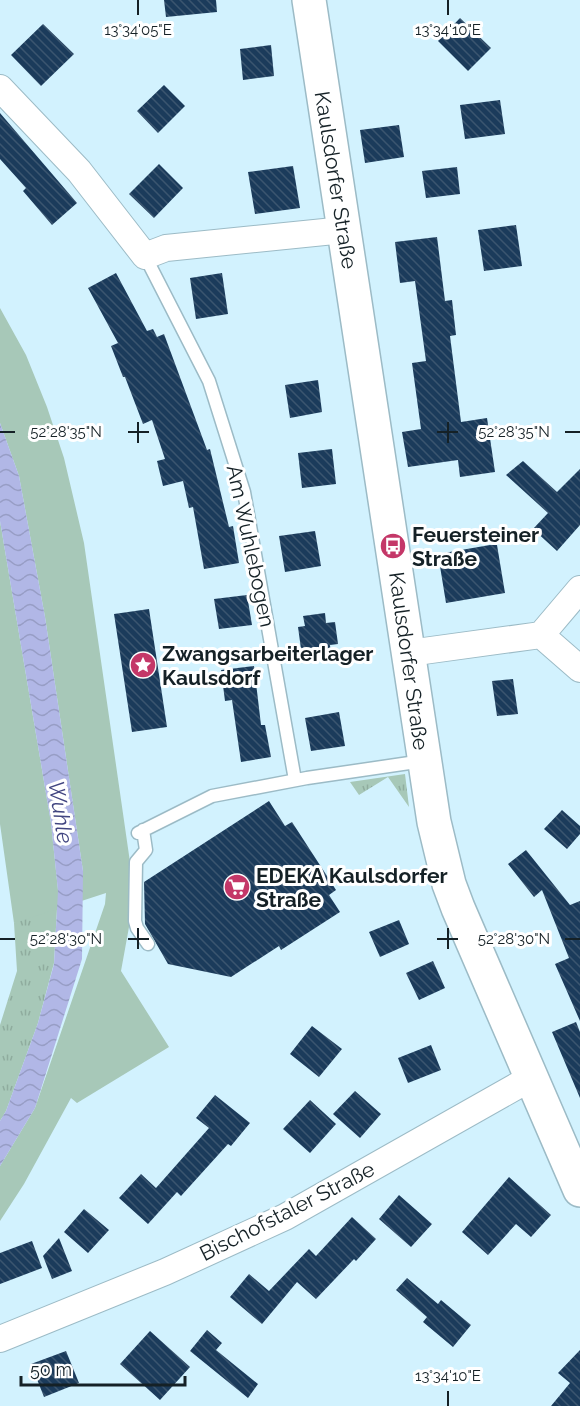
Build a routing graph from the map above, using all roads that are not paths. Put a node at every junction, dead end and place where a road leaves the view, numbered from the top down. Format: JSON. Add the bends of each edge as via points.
{"nodes":[{"id":1,"x":309,"y":0,"type":"edge"},
{"id":2,"x":0,"y":88,"type":"edge"},
{"id":3,"x":344,"y":230,"type":"junction"},
{"id":4,"x":145,"y":256,"type":"junction"},
{"id":5,"x":580,"y":589,"type":"edge"},
{"id":6,"x":541,"y":635,"type":"junction"},
{"id":7,"x":409,"y":653,"type":"junction"},
{"id":8,"x":580,"y":669,"type":"edge"},
{"id":9,"x":424,"y":761,"type":"junction"},
{"id":10,"x":295,"y":780,"type":"junction"},
{"id":11,"x":148,"y":944,"type":"dead end"},
{"id":12,"x":531,"y":1078,"type":"junction"},
{"id":13,"x":580,"y":1190,"type":"edge"},
{"id":14,"x":0,"y":1340,"type":"edge"}],
"edges":[{"from":1,"to":3,"type":"main road","name":"Kaulsdorfer Straße"},
{"from":2,"to":4,"type":"street","name":"Am Wuhlebogen","via":[[79,171]]},
{"from":3,"to":4,"type":"street","via":[[166,248]]},
{"from":3,"to":7,"type":"main road","name":"Kaulsdorfer Straße"},
{"from":4,"to":10,"type":"lane","name":"Am Wuhlebogen","via":[[209,381],[244,492]]},
{"from":5,"to":6,"type":"street"},
{"from":6,"to":7,"type":"street"},
{"from":6,"to":8,"type":"street"},
{"from":7,"to":9,"type":"main road","name":"Kaulsdorfer Straße"},
{"from":9,"to":10,"type":"lane"},
{"from":9,"to":12,"type":"main road","name":"Kaulsdorfer Straße","via":[[449,884]]},
{"from":10,"to":11,"type":"lane","via":[[212,796],[141,831],[146,850],[136,862],[135,921]]},
{"from":12,"to":13,"type":"main road","name":"Kaulsdorfer Straße"},
{"from":12,"to":14,"type":"street","name":"Bischofstaler Straße","via":[[276,1222]]}]}
